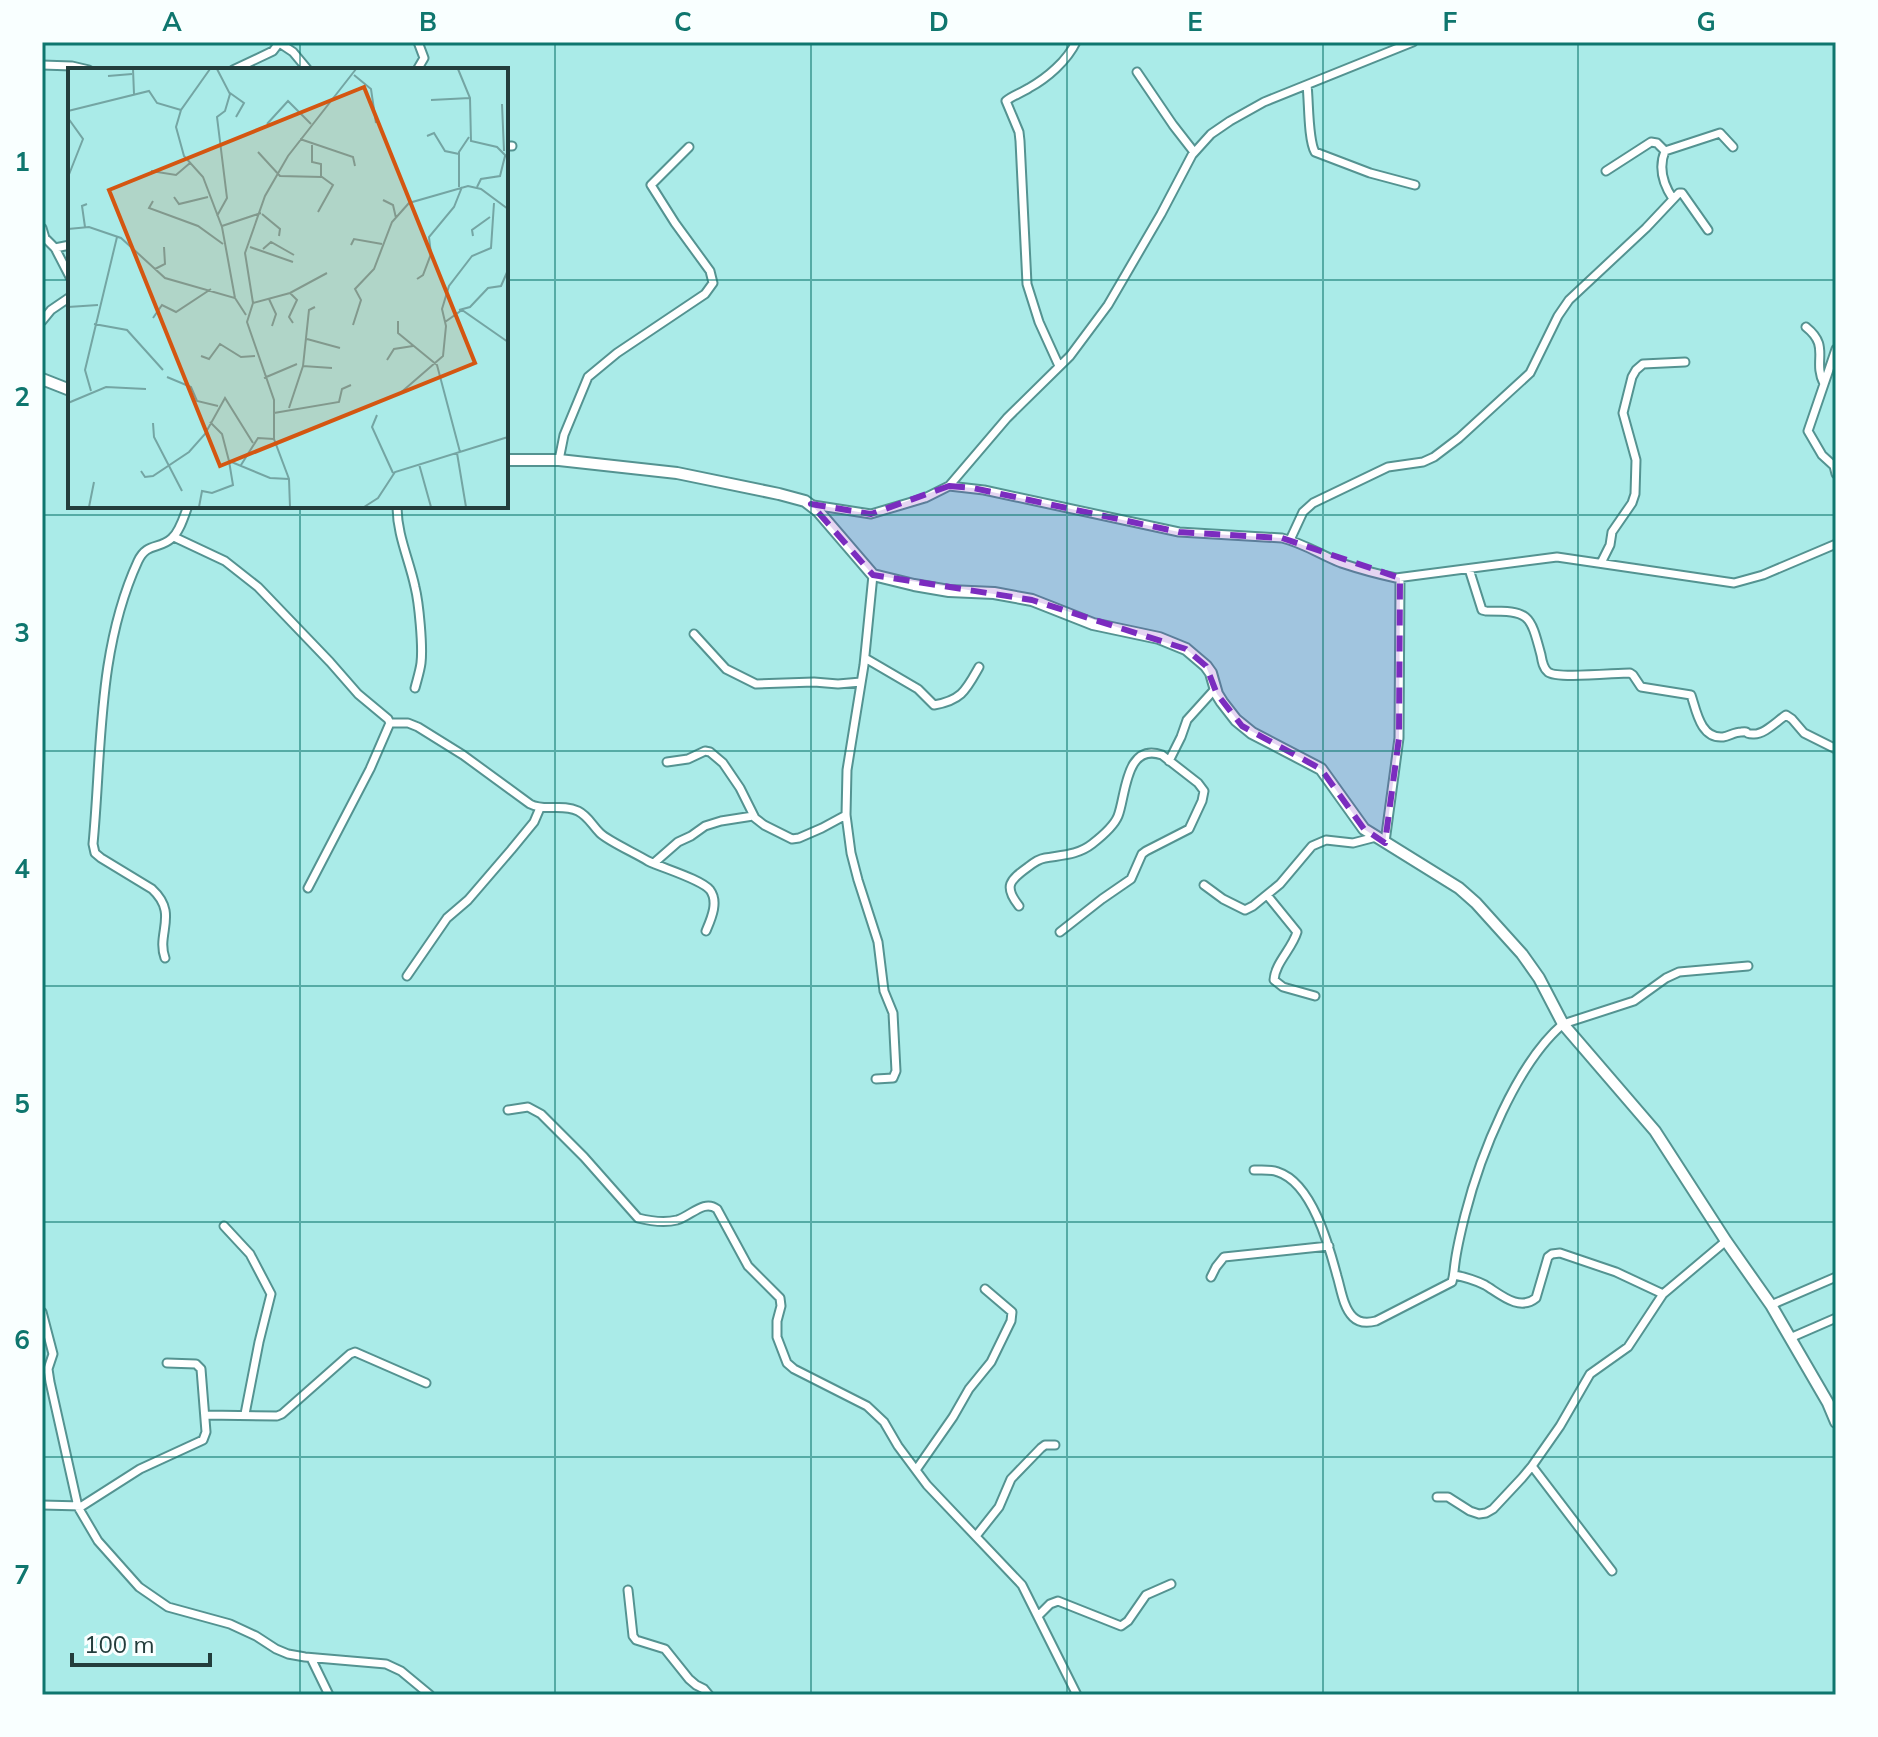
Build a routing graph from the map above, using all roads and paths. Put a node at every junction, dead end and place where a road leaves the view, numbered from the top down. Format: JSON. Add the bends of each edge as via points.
{"nodes":[{"id":1,"x":418,"y":42,"type":"edge"},
{"id":2,"x":1076,"y":42,"type":"edge"},
{"id":3,"x":1413,"y":42,"type":"edge"},
{"id":4,"x":279,"y":43,"type":"edge"},
{"id":5,"x":42,"y":65,"type":"edge"},
{"id":6,"x":80,"y":68,"type":"edge"},
{"id":7,"x":237,"y":68,"type":"edge"},
{"id":8,"x":306,"y":68,"type":"edge"},
{"id":9,"x":418,"y":68,"type":"edge"},
{"id":10,"x":1137,"y":72,"type":"dead end"},
{"id":11,"x":1307,"y":85,"type":"junction"},
{"id":12,"x":689,"y":147,"type":"dead end"},
{"id":13,"x":1733,"y":147,"type":"dead end"},
{"id":14,"x":1665,"y":151,"type":"junction"},
{"id":15,"x":1194,"y":152,"type":"junction"},
{"id":16,"x":1606,"y":171,"type":"dead end"},
{"id":17,"x":1415,"y":185,"type":"dead end"},
{"id":18,"x":1673,"y":199,"type":"junction"},
{"id":19,"x":42,"y":228,"type":"edge"},
{"id":20,"x":1708,"y":230,"type":"dead end"},
{"id":21,"x":68,"y":245,"type":"edge"},
{"id":22,"x":55,"y":248,"type":"junction"},
{"id":23,"x":68,"y":273,"type":"edge"},
{"id":24,"x":68,"y":298,"type":"edge"},
{"id":25,"x":42,"y":321,"type":"edge"},
{"id":26,"x":1806,"y":327,"type":"dead end"},
{"id":27,"x":1836,"y":349,"type":"edge"},
{"id":28,"x":1685,"y":362,"type":"dead end"},
{"id":29,"x":1059,"y":366,"type":"junction"},
{"id":30,"x":42,"y":379,"type":"edge"},
{"id":31,"x":1824,"y":384,"type":"junction"},
{"id":32,"x":68,"y":389,"type":"edge"},
{"id":33,"x":508,"y":460,"type":"edge"},
{"id":34,"x":559,"y":460,"type":"junction"},
{"id":35,"x":1836,"y":474,"type":"edge"},
{"id":36,"x":949,"y":486,"type":"junction"},
{"id":37,"x":811,"y":504,"type":"junction"},
{"id":38,"x":187,"y":508,"type":"edge"},
{"id":39,"x":397,"y":508,"type":"edge"},
{"id":40,"x":174,"y":537,"type":"junction"},
{"id":41,"x":1290,"y":540,"type":"junction"},
{"id":42,"x":1836,"y":544,"type":"edge"},
{"id":43,"x":1601,"y":563,"type":"junction"},
{"id":44,"x":1469,"y":569,"type":"junction"},
{"id":45,"x":873,"y":575,"type":"junction"},
{"id":46,"x":1400,"y":578,"type":"junction"},
{"id":47,"x":694,"y":634,"type":"dead end"},
{"id":48,"x":865,"y":658,"type":"junction"},
{"id":49,"x":979,"y":667,"type":"dead end"},
{"id":50,"x":861,"y":682,"type":"junction"},
{"id":51,"x":415,"y":688,"type":"dead end"},
{"id":52,"x":1215,"y":689,"type":"junction"},
{"id":53,"x":390,"y":723,"type":"junction"},
{"id":54,"x":1836,"y":749,"type":"edge"},
{"id":55,"x":1169,"y":761,"type":"junction"},
{"id":56,"x":667,"y":762,"type":"dead end"},
{"id":57,"x":540,"y":808,"type":"junction"},
{"id":58,"x":846,"y":815,"type":"junction"},
{"id":59,"x":753,"y":816,"type":"junction"},
{"id":60,"x":1380,"y":840,"type":"junction"},
{"id":61,"x":654,"y":863,"type":"junction"},
{"id":62,"x":1204,"y":885,"type":"dead end"},
{"id":63,"x":308,"y":888,"type":"dead end"},
{"id":64,"x":1267,"y":895,"type":"junction"},
{"id":65,"x":1019,"y":906,"type":"dead end"},
{"id":66,"x":706,"y":931,"type":"dead end"},
{"id":67,"x":1060,"y":932,"type":"dead end"},
{"id":68,"x":165,"y":958,"type":"dead end"},
{"id":69,"x":1748,"y":966,"type":"dead end"},
{"id":70,"x":407,"y":976,"type":"dead end"},
{"id":71,"x":1315,"y":996,"type":"dead end"},
{"id":72,"x":1563,"y":1024,"type":"junction"},
{"id":73,"x":876,"y":1079,"type":"dead end"},
{"id":74,"x":508,"y":1110,"type":"dead end"},
{"id":75,"x":1254,"y":1170,"type":"dead end"},
{"id":76,"x":224,"y":1226,"type":"dead end"},
{"id":77,"x":1726,"y":1241,"type":"junction"},
{"id":78,"x":1329,"y":1246,"type":"junction"},
{"id":79,"x":1454,"y":1275,"type":"junction"},
{"id":80,"x":1211,"y":1277,"type":"dead end"},
{"id":81,"x":1836,"y":1277,"type":"edge"},
{"id":82,"x":985,"y":1289,"type":"dead end"},
{"id":83,"x":1663,"y":1294,"type":"junction"},
{"id":84,"x":1778,"y":1302,"type":"junction"},
{"id":85,"x":42,"y":1312,"type":"edge"},
{"id":86,"x":1836,"y":1318,"type":"edge"},
{"id":87,"x":1790,"y":1338,"type":"junction"},
{"id":88,"x":167,"y":1363,"type":"dead end"},
{"id":89,"x":426,"y":1383,"type":"dead end"},
{"id":90,"x":245,"y":1414,"type":"junction"},
{"id":91,"x":205,"y":1415,"type":"junction"},
{"id":92,"x":1836,"y":1422,"type":"edge"},
{"id":93,"x":1055,"y":1445,"type":"dead end"},
{"id":94,"x":1532,"y":1466,"type":"junction"},
{"id":95,"x":916,"y":1470,"type":"junction"},
{"id":96,"x":1437,"y":1497,"type":"dead end"},
{"id":97,"x":42,"y":1505,"type":"edge"},
{"id":98,"x":78,"y":1507,"type":"junction"},
{"id":99,"x":976,"y":1536,"type":"junction"},
{"id":100,"x":1612,"y":1571,"type":"dead end"},
{"id":101,"x":1171,"y":1584,"type":"dead end"},
{"id":102,"x":628,"y":1590,"type":"dead end"},
{"id":103,"x":1038,"y":1616,"type":"junction"},
{"id":104,"x":311,"y":1658,"type":"junction"},
{"id":105,"x":329,"y":1695,"type":"edge"},
{"id":106,"x":430,"y":1695,"type":"edge"},
{"id":107,"x":709,"y":1695,"type":"edge"},
{"id":108,"x":1077,"y":1695,"type":"edge"}],
"edges":[{"from":1,"to":9,"type":"street","via":[[424,58]]},
{"from":2,"to":29,"type":"street","via":[[1042,80],[1006,101],[1019,132],[1027,284]]},
{"from":3,"to":11,"type":"street"},
{"from":4,"to":7,"type":"street"},
{"from":4,"to":8,"type":"street"},
{"from":5,"to":6,"type":"street"},
{"from":10,"to":15,"type":"street"},
{"from":11,"to":15,"type":"street","via":[[1230,121]]},
{"from":11,"to":17,"type":"street","via":[[1315,152]]},
{"from":12,"to":34,"type":"street","via":[[651,185],[713,283],[588,377]]},
{"from":13,"to":14,"type":"street","via":[[1720,133]]},
{"from":14,"to":16,"type":"street","via":[[1651,142]]},
{"from":14,"to":18,"type":"street","via":[[1662,174]]},
{"from":15,"to":29,"type":"street","via":[[1113,295]]},
{"from":18,"to":20,"type":"street","via":[[1682,193]]},
{"from":18,"to":41,"type":"street","via":[[1569,300],[1530,373],[1459,438],[1423,462],[1388,467],[1313,503]]},
{"from":19,"to":22,"type":"street"},
{"from":21,"to":22,"type":"street"},
{"from":22,"to":23,"type":"street"},
{"from":24,"to":25,"type":"street"},
{"from":26,"to":31,"type":"street","via":[[1819,341]]},
{"from":27,"to":31,"type":"street"},
{"from":28,"to":43,"type":"street","via":[[1643,364],[1632,377],[1623,413],[1636,460],[1635,494]]},
{"from":29,"to":36,"type":"street"},
{"from":30,"to":32,"type":"street"},
{"from":31,"to":35,"type":"street","via":[[1808,431]]},
{"from":33,"to":34,"type":"street"},
{"from":34,"to":37,"type":"street","via":[[677,473]]},
{"from":36,"to":37,"type":"street","via":[[871,514]]},
{"from":36,"to":41,"type":"street","via":[[1179,532]]},
{"from":37,"to":45,"type":"street"},
{"from":38,"to":40,"type":"street"},
{"from":39,"to":51,"type":"street","via":[[417,593],[421,663]]},
{"from":40,"to":53,"type":"street","via":[[225,561],[258,587]]},
{"from":40,"to":68,"type":"street","via":[[144,551],[122,604],[103,702],[93,844],[101,858],[160,895]]},
{"from":41,"to":46,"type":"street","via":[[1339,562]]},
{"from":42,"to":43,"type":"street","via":[[1734,583]]},
{"from":43,"to":44,"type":"street","via":[[1550,557]]},
{"from":44,"to":46,"type":"street"},
{"from":44,"to":54,"type":"street","via":[[1482,610],[1513,611],[1529,620],[1549,673],[1630,673],[1641,687],[1690,694],[1697,718],[1716,736],[1761,733],[1786,715],[1808,736]]},
{"from":45,"to":48,"type":"street"},
{"from":45,"to":52,"type":"street","via":[[938,589],[1021,597],[1101,626],[1159,638],[1197,656],[1211,673]]},
{"from":46,"to":60,"type":"street","via":[[1399,738]]},
{"from":47,"to":50,"type":"street","via":[[726,669],[756,684]]},
{"from":48,"to":49,"type":"street","via":[[918,689],[934,705],[960,696]]},
{"from":48,"to":50,"type":"street"},
{"from":50,"to":58,"type":"street","via":[[847,770]]},
{"from":52,"to":55,"type":"street","via":[[1187,720]]},
{"from":52,"to":60,"type":"street","via":[[1252,733],[1321,769],[1364,829]]},
{"from":53,"to":57,"type":"street","via":[[418,727]]},
{"from":53,"to":63,"type":"street"},
{"from":55,"to":65,"type":"street","via":[[1157,753],[1137,760],[1116,820],[1092,844],[1069,855],[1041,859],[1015,876],[1010,891]]},
{"from":55,"to":67,"type":"street","via":[[1204,791],[1191,826],[1142,854],[1131,879]]},
{"from":56,"to":59,"type":"street","via":[[710,752],[740,788]]},
{"from":57,"to":61,"type":"street","via":[[581,812],[604,836]]},
{"from":57,"to":70,"type":"street","via":[[511,850],[447,918]]},
{"from":58,"to":59,"type":"street","via":[[792,839]]},
{"from":58,"to":73,"type":"street","via":[[893,1013],[896,1071],[893,1078]]},
{"from":59,"to":61,"type":"street","via":[[705,826]]},
{"from":60,"to":64,"type":"street","via":[[1318,842]]},
{"from":60,"to":72,"type":"street","via":[[1463,892],[1522,954]]},
{"from":61,"to":66,"type":"street","via":[[712,892],[714,907]]},
{"from":62,"to":64,"type":"street","via":[[1245,910]]},
{"from":64,"to":71,"type":"street","via":[[1297,932],[1274,980]]},
{"from":69,"to":72,"type":"street","via":[[1679,972],[1634,1001]]},
{"from":72,"to":77,"type":"street","via":[[1655,1131]]},
{"from":72,"to":79,"type":"street","via":[[1544,1043],[1510,1096],[1474,1181]]},
{"from":74,"to":95,"type":"street","via":[[528,1107],[541,1114],[638,1218],[677,1220],[714,1206],[748,1266],[780,1298],[777,1337],[787,1363],[874,1410]]},
{"from":75,"to":78,"type":"street","via":[[1277,1171],[1291,1179],[1312,1206]]},
{"from":76,"to":90,"type":"street","via":[[250,1254],[271,1294]]},
{"from":77,"to":83,"type":"street"},
{"from":77,"to":84,"type":"street"},
{"from":78,"to":79,"type":"street","via":[[1346,1305],[1361,1321],[1376,1321],[1452,1282]]},
{"from":78,"to":80,"type":"street","via":[[1224,1257]]},
{"from":79,"to":83,"type":"street","via":[[1514,1302],[1533,1302],[1548,1257],[1560,1253]]},
{"from":81,"to":84,"type":"street"},
{"from":82,"to":95,"type":"street","via":[[1012,1312],[1011,1321],[991,1362]]},
{"from":83,"to":94,"type":"street","via":[[1628,1347],[1590,1374]]},
{"from":84,"to":87,"type":"street"},
{"from":85,"to":98,"type":"street","via":[[53,1354],[48,1373]]},
{"from":86,"to":87,"type":"street"},
{"from":87,"to":92,"type":"street"},
{"from":88,"to":91,"type":"street","via":[[199,1366]]},
{"from":89,"to":90,"type":"street","via":[[355,1352],[282,1414]]},
{"from":90,"to":91,"type":"street"},
{"from":91,"to":98,"type":"street","via":[[200,1443],[140,1469]]},
{"from":93,"to":99,"type":"street","via":[[1045,1445],[1017,1471]]},
{"from":94,"to":96,"type":"street","via":[[1486,1513]]},
{"from":94,"to":100,"type":"street"},
{"from":95,"to":99,"type":"street"},
{"from":97,"to":98,"type":"street"},
{"from":98,"to":104,"type":"street","via":[[115,1562],[154,1599],[238,1627],[282,1652]]},
{"from":99,"to":103,"type":"street","via":[[1022,1585]]},
{"from":101,"to":103,"type":"street","via":[[1146,1595],[1121,1626],[1058,1601]]},
{"from":102,"to":107,"type":"street","via":[[636,1640],[665,1649]]},
{"from":103,"to":108,"type":"street"},
{"from":104,"to":105,"type":"street"},
{"from":104,"to":106,"type":"street","via":[[381,1662]]}]}
